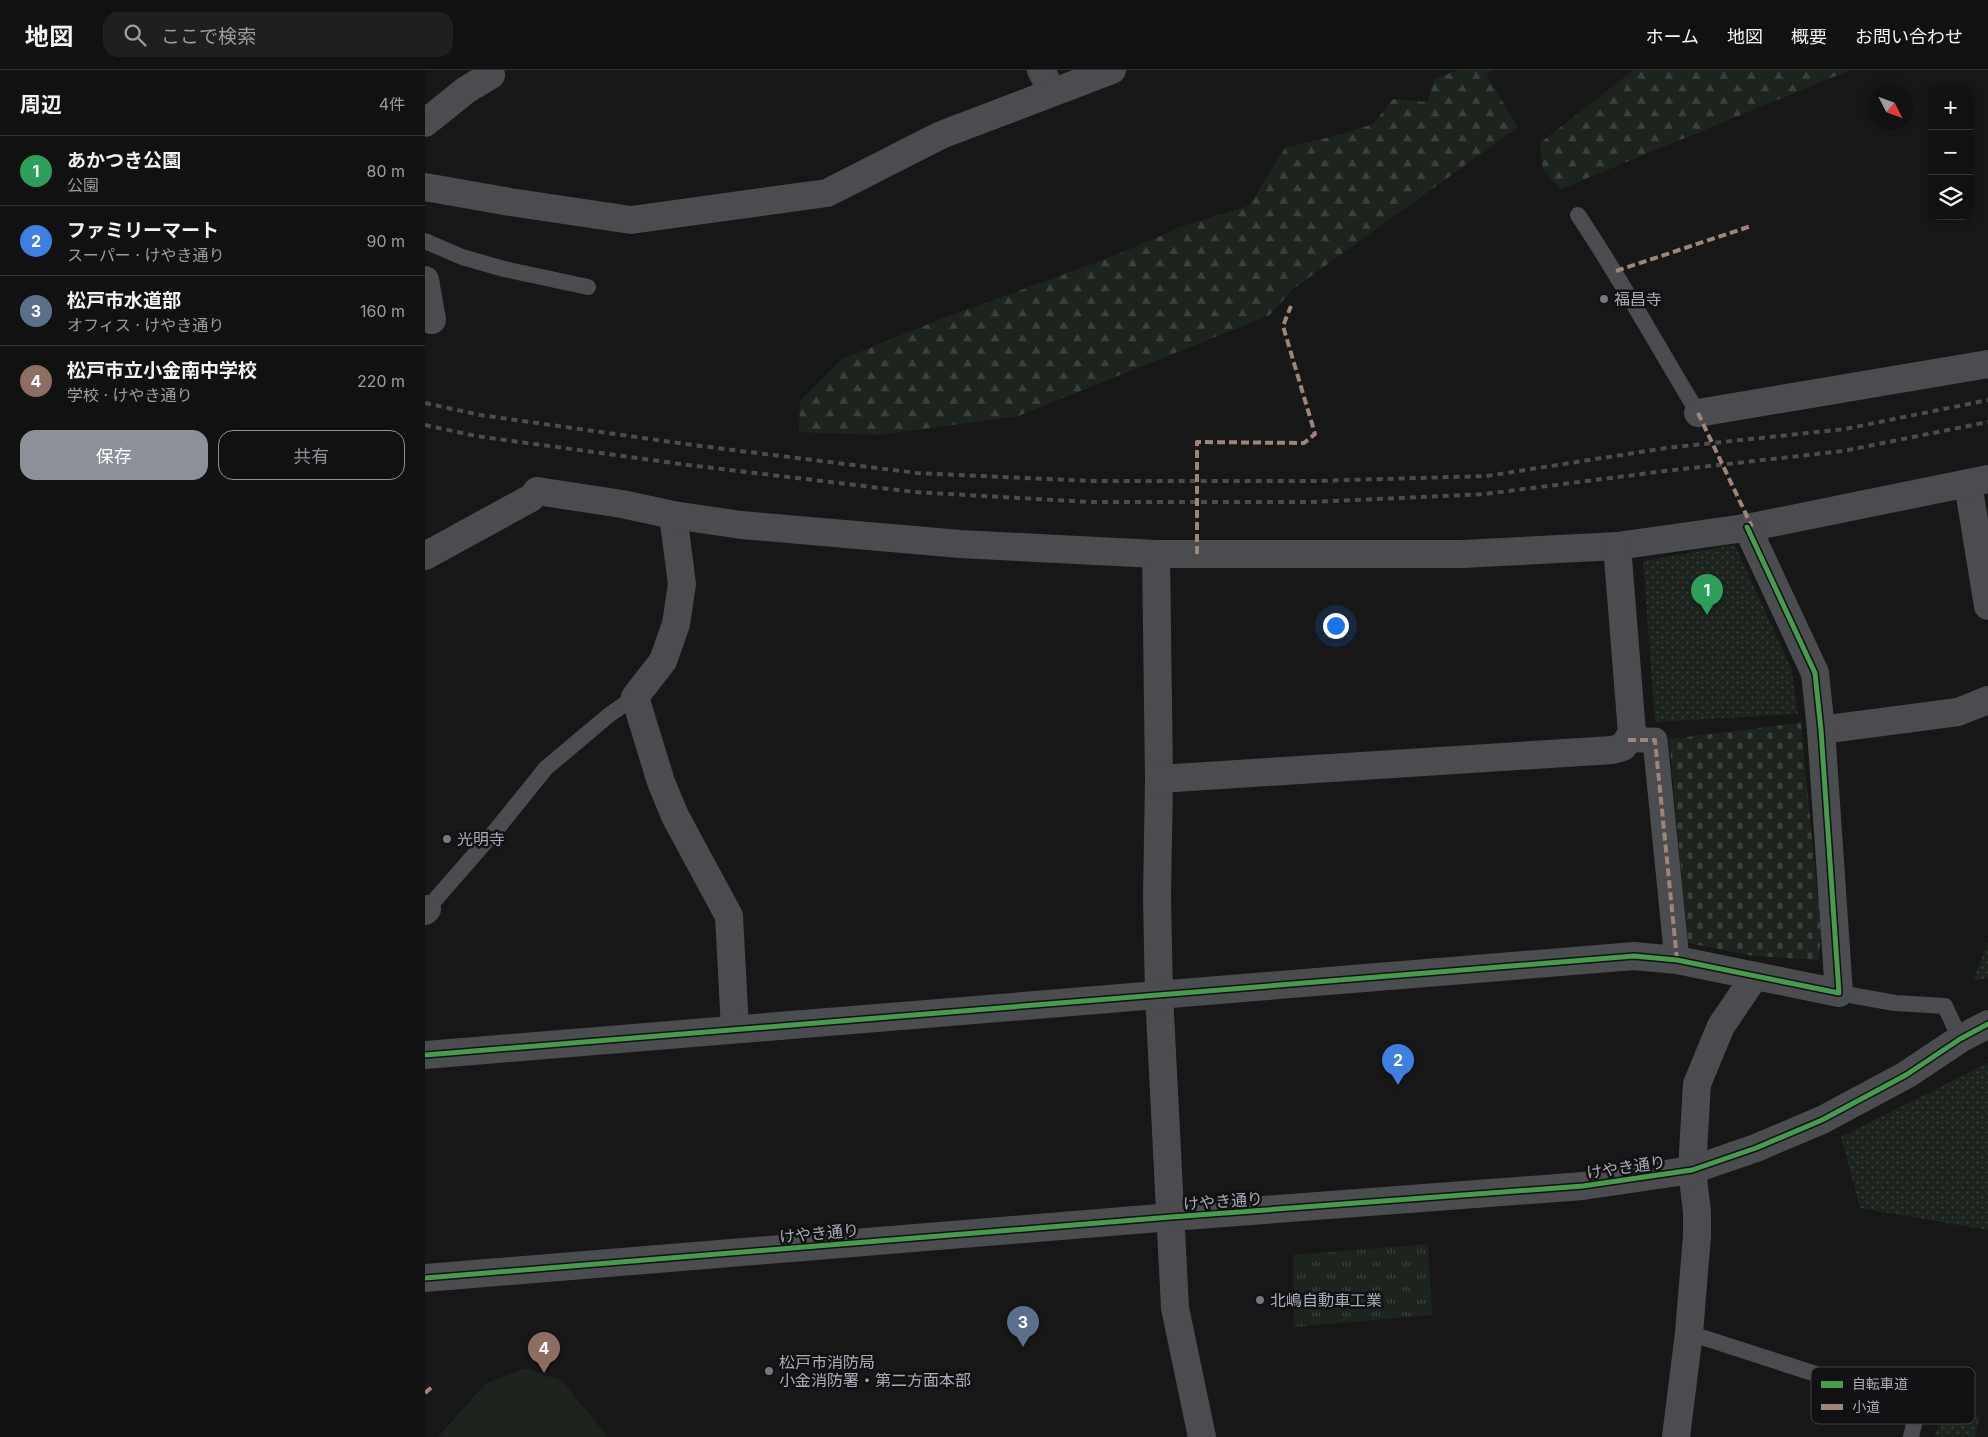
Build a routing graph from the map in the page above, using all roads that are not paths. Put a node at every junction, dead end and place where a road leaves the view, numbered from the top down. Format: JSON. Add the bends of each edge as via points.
{"nodes":[{"id":1,"x":1112,"y":70,"type":"edge"},
{"id":2,"x":493,"y":72,"type":"edge"},
{"id":3,"x":1046,"y":81,"type":"edge"},
{"id":4,"x":425,"y":123,"type":"edge"},
{"id":5,"x":425,"y":187,"type":"edge"},
{"id":6,"x":1578,"y":215,"type":"dead end"},
{"id":7,"x":425,"y":241,"type":"edge"},
{"id":8,"x":425,"y":280,"type":"edge"},
{"id":9,"x":588,"y":288,"type":"dead end"},
{"id":10,"x":432,"y":320,"type":"dead end"},
{"id":11,"x":1988,"y":364,"type":"edge"},
{"id":12,"x":1698,"y":413,"type":"joint"},
{"id":13,"x":1978,"y":482,"type":"edge"},
{"id":14,"x":673,"y":515,"type":"junction"},
{"id":15,"x":1747,"y":527,"type":"junction"},
{"id":16,"x":1617,"y":546,"type":"junction"},
{"id":17,"x":1156,"y":554,"type":"junction"},
{"id":18,"x":425,"y":556,"type":"edge"},
{"id":19,"x":1988,"y":606,"type":"edge"},
{"id":20,"x":635,"y":697,"type":"junction"},
{"id":21,"x":1988,"y":700,"type":"edge"},
{"id":22,"x":1821,"y":730,"type":"junction"},
{"id":23,"x":1629,"y":740,"type":"junction"},
{"id":24,"x":1159,"y":779,"type":"junction"},
{"id":25,"x":426,"y":910,"type":"edge"},
{"id":26,"x":1677,"y":960,"type":"junction"},
{"id":27,"x":1755,"y":976,"type":"junction"},
{"id":28,"x":1839,"y":993,"type":"junction"},
{"id":29,"x":1159,"y":994,"type":"junction"},
{"id":30,"x":1988,"y":1024,"type":"edge"},
{"id":31,"x":735,"y":1029,"type":"junction"},
{"id":32,"x":1960,"y":1038,"type":"junction"},
{"id":33,"x":425,"y":1054,"type":"edge"},
{"id":34,"x":1692,"y":1170,"type":"junction"},
{"id":35,"x":1171,"y":1217,"type":"junction"},
{"id":36,"x":425,"y":1278,"type":"edge"},
{"id":37,"x":1689,"y":1333,"type":"junction"},
{"id":38,"x":1811,"y":1372,"type":"edge"},
{"id":39,"x":1914,"y":1424,"type":"edge"},
{"id":40,"x":1202,"y":1437,"type":"edge"},
{"id":41,"x":1676,"y":1437,"type":"edge"},
{"id":42,"x":1911,"y":1437,"type":"edge"}],
"edges":[{"from":1,"to":3,"type":"street"},
{"from":2,"to":4,"type":"street"},
{"from":3,"to":5,"type":"street","via":[[827,193],[631,220]]},
{"from":6,"to":12,"type":"lane","via":[[1616,271]]},
{"from":7,"to":9,"type":"lane","via":[[462,257]]},
{"from":8,"to":10,"type":"street"},
{"from":11,"to":12,"type":"street"},
{"from":13,"to":15,"type":"street"},
{"from":13,"to":19,"type":"street"},
{"from":14,"to":17,"type":"street","via":[[741,525],[960,544]]},
{"from":14,"to":18,"type":"street","via":[[537,491],[531,498]]},
{"from":14,"to":20,"type":"street","via":[[682,584],[676,624],[663,661]]},
{"from":15,"to":16,"type":"street"},
{"from":15,"to":22,"type":"street","via":[[1815,673]]},
{"from":16,"to":17,"type":"street","via":[[1463,554]]},
{"from":16,"to":23,"type":"street","via":[[1632,733]]},
{"from":17,"to":24,"type":"street"},
{"from":20,"to":25,"type":"lane","via":[[546,768]]},
{"from":20,"to":31,"type":"street","via":[[675,816],[729,916]]},
{"from":21,"to":22,"type":"street","via":[[1958,712]]},
{"from":22,"to":28,"type":"street"},
{"from":23,"to":24,"type":"street","via":[[1612,750]]},
{"from":23,"to":26,"type":"street","via":[[1655,740]]},
{"from":24,"to":29,"type":"street"},
{"from":26,"to":27,"type":"street"},
{"from":26,"to":29,"type":"street","via":[[1634,956]]},
{"from":27,"to":28,"type":"street"},
{"from":27,"to":34,"type":"street","via":[[1721,1026],[1697,1084]]},
{"from":28,"to":32,"type":"lane","via":[[1895,1003],[1945,1006]]},
{"from":29,"to":31,"type":"street"},
{"from":29,"to":35,"type":"street"},
{"from":30,"to":32,"type":"street","name":"けやき通り"},
{"from":31,"to":33,"type":"street"},
{"from":32,"to":34,"type":"street","name":"けやき通り","via":[[1906,1075],[1822,1120]]},
{"from":34,"to":35,"type":"street","name":"けやき通り","via":[[1583,1186]]},
{"from":34,"to":37,"type":"street","via":[[1697,1212]]},
{"from":35,"to":36,"type":"street","name":"けやき通り"},
{"from":35,"to":40,"type":"street","via":[[1175,1308]]},
{"from":37,"to":38,"type":"lane"},
{"from":37,"to":41,"type":"street"},
{"from":39,"to":42,"type":"lane"}]}
